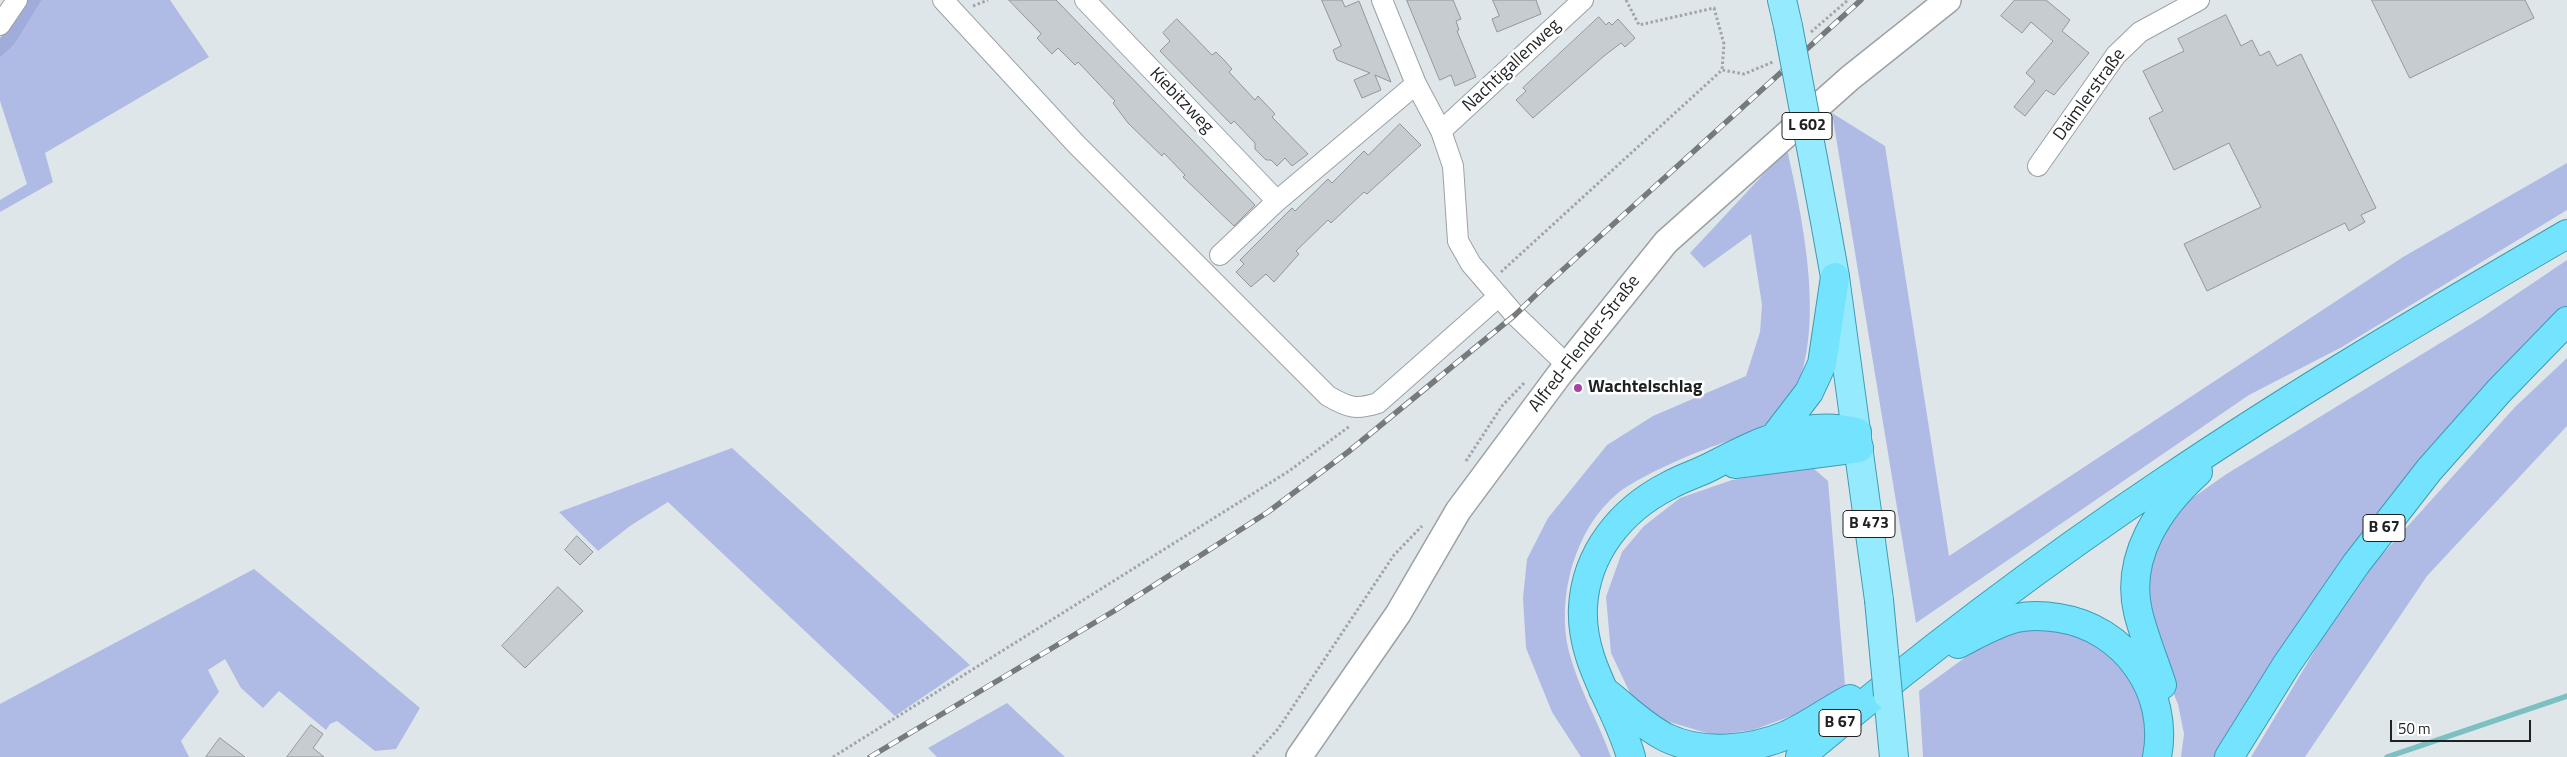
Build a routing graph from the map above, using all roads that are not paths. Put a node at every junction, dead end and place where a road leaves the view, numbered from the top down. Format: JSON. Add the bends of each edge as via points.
{"nodes":[{"id":1,"x":17,"y":0,"type":"edge"},
{"id":2,"x":943,"y":0,"type":"edge"},
{"id":3,"x":1085,"y":0,"type":"edge"},
{"id":4,"x":1382,"y":0,"type":"edge"},
{"id":5,"x":1584,"y":0,"type":"edge"},
{"id":6,"x":1782,"y":0,"type":"edge"},
{"id":7,"x":1948,"y":0,"type":"edge"},
{"id":8,"x":2199,"y":0,"type":"edge"},
{"id":9,"x":0,"y":25,"type":"edge"},
{"id":10,"x":1416,"y":84,"type":"junction"},
{"id":11,"x":1441,"y":131,"type":"junction"},
{"id":12,"x":2038,"y":166,"type":"dead end"},
{"id":13,"x":1277,"y":202,"type":"junction"},
{"id":14,"x":2567,"y":234,"type":"edge"},
{"id":15,"x":1220,"y":255,"type":"dead end"},
{"id":16,"x":1835,"y":277,"type":"junction"},
{"id":17,"x":1494,"y":290,"type":"junction"},
{"id":18,"x":2567,"y":321,"type":"edge"},
{"id":19,"x":1567,"y":365,"type":"junction"},
{"id":20,"x":2255,"y":422,"type":"junction"},
{"id":21,"x":1776,"y":435,"type":"junction"},
{"id":22,"x":1858,"y":440,"type":"junction"},
{"id":23,"x":1706,"y":469,"type":"junction"},
{"id":24,"x":1898,"y":675,"type":"junction"},
{"id":25,"x":1604,"y":690,"type":"junction"},
{"id":26,"x":1299,"y":757,"type":"edge"},
{"id":27,"x":1631,"y":757,"type":"edge"},
{"id":28,"x":1800,"y":757,"type":"edge"},
{"id":29,"x":1894,"y":757,"type":"edge"},
{"id":30,"x":2157,"y":757,"type":"edge"},
{"id":31,"x":2171,"y":757,"type":"edge"},
{"id":32,"x":2229,"y":757,"type":"edge"}],
"edges":[{"from":1,"to":9,"type":"street"},
{"from":2,"to":17,"type":"street","via":[[1076,144],[1328,396],[1346,406],[1362,409],[1392,393]]},
{"from":3,"to":13,"type":"street","name":"Kiebitzweg"},
{"from":4,"to":10,"type":"street"},
{"from":5,"to":11,"type":"street","name":"Nachtigallenweg"},
{"from":6,"to":16,"type":"main road","number":"L 602","bridge":true,"via":[[1796,32]]},
{"from":7,"to":19,"type":"street","name":"Alfred-Flender-Straße","via":[[1850,78],[1666,242]]},
{"from":8,"to":12,"type":"street","name":"Daimlerstraße","via":[[2140,32],[2116,55]]},
{"from":10,"to":11,"type":"street"},
{"from":10,"to":13,"type":"street"},
{"from":11,"to":17,"type":"street","via":[[1453,166],[1458,241],[1471,264]]},
{"from":13,"to":15,"type":"street"},
{"from":14,"to":20,"type":"highway","number":"B 67"},
{"from":16,"to":21,"type":"highway","via":[[1822,364],[1809,392]]},
{"from":16,"to":22,"type":"main road","number":"L 602"},
{"from":17,"to":19,"type":"street"},
{"from":18,"to":32,"type":"highway","number":"B 67","via":[[2429,470],[2356,564]]},
{"from":19,"to":26,"type":"street","name":"Alfred-Flender-Straße","via":[[1458,511],[1398,614]]},
{"from":20,"to":24,"type":"highway","number":"B 67","via":[[2074,543]]},
{"from":20,"to":31,"type":"highway","via":[[2161,511],[2139,558],[2135,585],[2137,610],[2170,706]]},
{"from":21,"to":22,"type":"highway","via":[[1838,427]]},
{"from":21,"to":23,"type":"highway"},
{"from":22,"to":23,"type":"highway"},
{"from":22,"to":29,"type":"main road","number":"B 473","bridge":true,"via":[[1879,600]]},
{"from":23,"to":25,"type":"highway","via":[[1667,486],[1634,509],[1605,539],[1596,556],[1585,591],[1583,621],[1587,650]]},
{"from":24,"to":25,"type":"highway","via":[[1786,735],[1731,749],[1669,739],[1652,730]]},
{"from":24,"to":28,"type":"highway","number":"B 67"},
{"from":24,"to":30,"type":"highway","via":[[1984,631],[2018,618],[2046,616],[2070,620],[2117,643],[2144,674],[2158,716],[2160,741]]},
{"from":25,"to":27,"type":"highway"}]}
